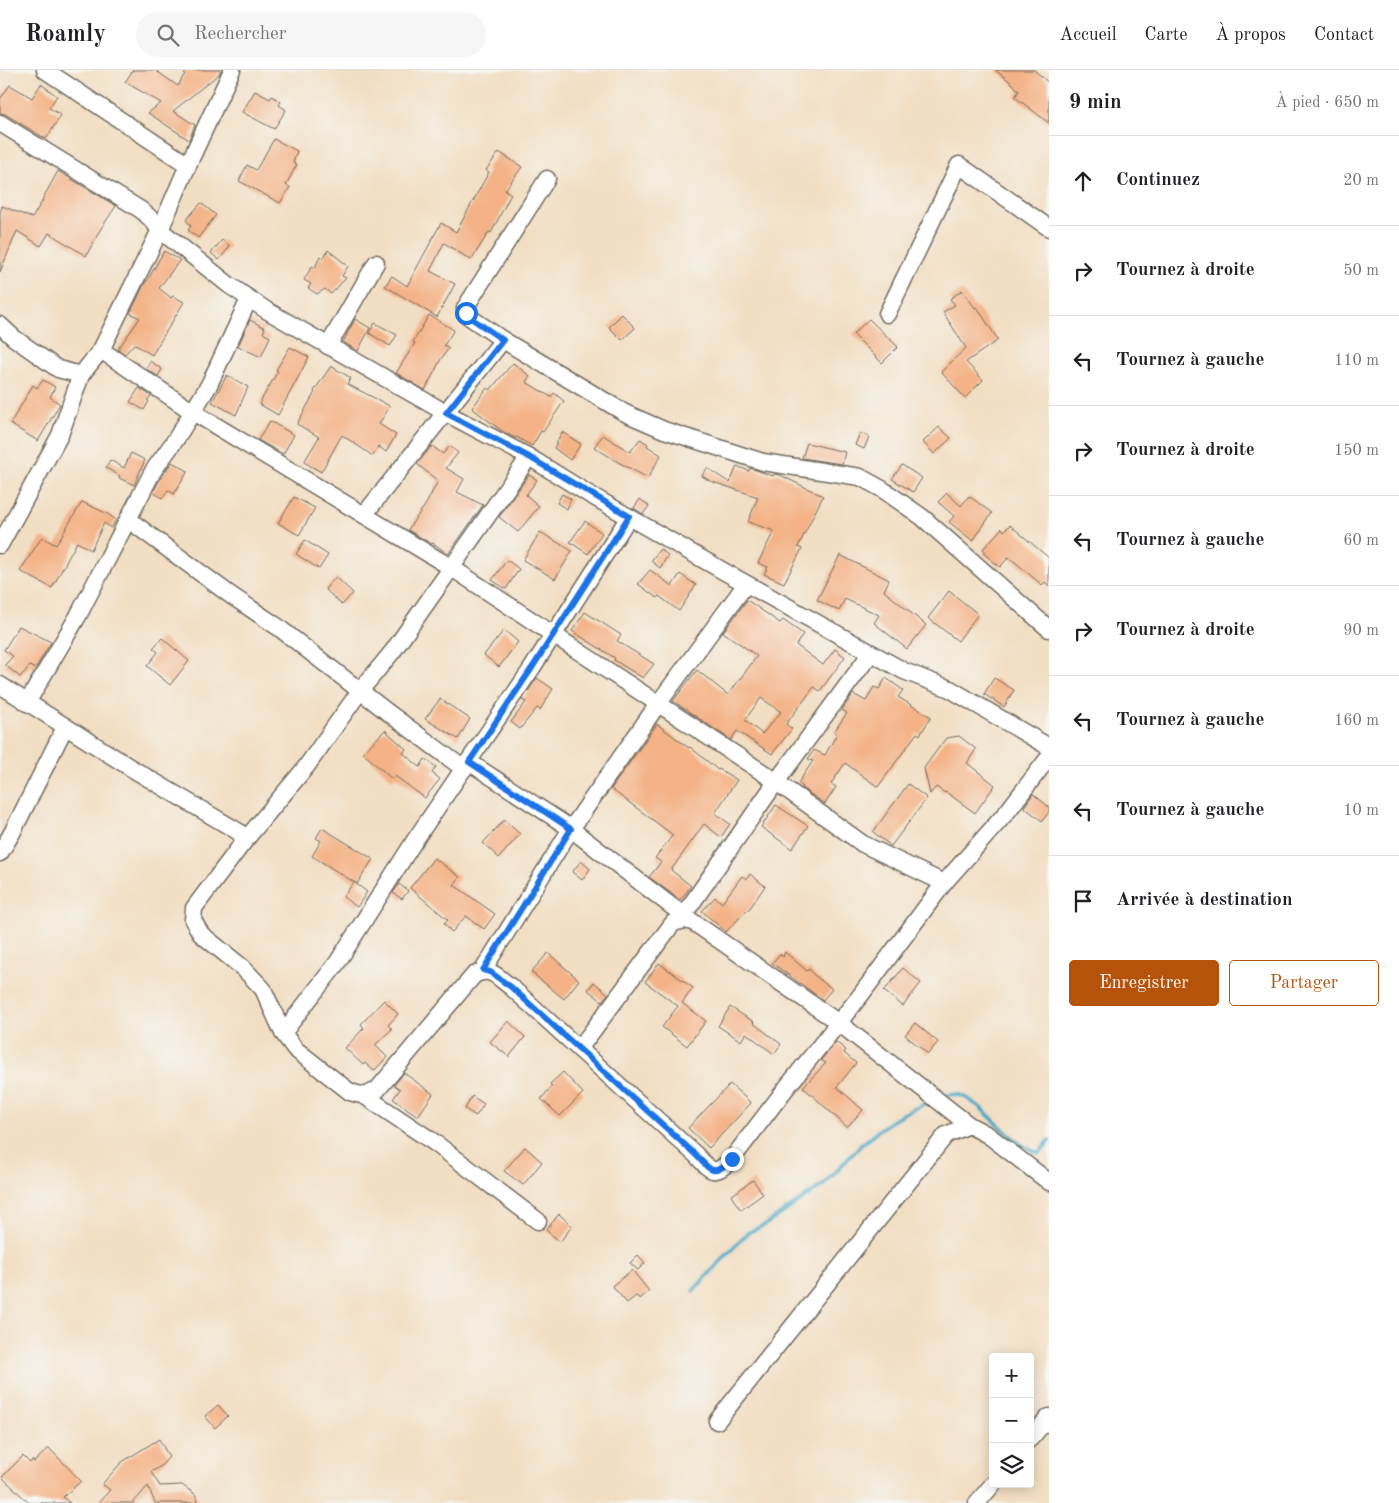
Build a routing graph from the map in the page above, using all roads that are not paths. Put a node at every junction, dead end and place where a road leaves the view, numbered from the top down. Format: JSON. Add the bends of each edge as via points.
{"nodes":[{"id":1,"x":45,"y":70,"type":"edge"},
{"id":2,"x":232,"y":70,"type":"edge"},
{"id":3,"x":0,"y":123,"type":"edge"},
{"id":4,"x":188,"y":165,"type":"junction"},
{"id":5,"x":547,"y":179,"type":"dead end"},
{"id":6,"x":1049,"y":228,"type":"edge"},
{"id":7,"x":160,"y":230,"type":"junction"},
{"id":8,"x":376,"y":262,"type":"dead end"},
{"id":9,"x":249,"y":299,"type":"junction"},
{"id":10,"x":887,"y":314,"type":"dead end"},
{"id":11,"x":0,"y":325,"type":"edge"},
{"id":12,"x":503,"y":340,"type":"junction"},
{"id":13,"x":328,"y":346,"type":"junction"},
{"id":14,"x":102,"y":350,"type":"junction"},
{"id":15,"x":81,"y":375,"type":"junction"},
{"id":16,"x":193,"y":412,"type":"junction"},
{"id":17,"x":446,"y":413,"type":"junction"},
{"id":18,"x":529,"y":457,"type":"junction"},
{"id":19,"x":364,"y":515,"type":"junction"},
{"id":20,"x":629,"y":516,"type":"junction"},
{"id":21,"x":129,"y":520,"type":"junction"},
{"id":22,"x":0,"y":545,"type":"edge"},
{"id":23,"x":452,"y":568,"type":"junction"},
{"id":24,"x":746,"y":584,"type":"junction"},
{"id":25,"x":1049,"y":629,"type":"edge"},
{"id":26,"x":553,"y":635,"type":"junction"},
{"id":27,"x":870,"y":653,"type":"junction"},
{"id":28,"x":0,"y":685,"type":"edge"},
{"id":29,"x":360,"y":691,"type":"junction"},
{"id":30,"x":27,"y":703,"type":"junction"},
{"id":31,"x":658,"y":704,"type":"junction"},
{"id":32,"x":64,"y":727,"type":"junction"},
{"id":33,"x":1049,"y":747,"type":"edge"},
{"id":34,"x":1049,"y":757,"type":"edge"},
{"id":35,"x":466,"y":765,"type":"junction"},
{"id":36,"x":776,"y":782,"type":"junction"},
{"id":37,"x":571,"y":829,"type":"junction"},
{"id":38,"x":242,"y":844,"type":"junction"},
{"id":39,"x":0,"y":852,"type":"edge"},
{"id":40,"x":944,"y":884,"type":"junction"},
{"id":41,"x":688,"y":919,"type":"junction"},
{"id":42,"x":483,"y":970,"type":"junction"},
{"id":43,"x":839,"y":1022,"type":"junction"},
{"id":44,"x":283,"y":1033,"type":"junction"},
{"id":45,"x":579,"y":1049,"type":"junction"},
{"id":46,"x":365,"y":1096,"type":"junction"},
{"id":47,"x":969,"y":1126,"type":"junction"},
{"id":48,"x":1049,"y":1182,"type":"edge"},
{"id":49,"x":538,"y":1221,"type":"dead end"},
{"id":50,"x":1049,"y":1416,"type":"edge"},
{"id":51,"x":717,"y":1421,"type":"dead end"},
{"id":52,"x":1034,"y":1434,"type":"edge"},
{"id":53,"x":990,"y":1488,"type":"edge"},
{"id":54,"x":977,"y":1503,"type":"edge"}],
"edges":[{"from":1,"to":4,"type":"street"},
{"from":2,"to":4,"type":"street"},
{"from":3,"to":7,"type":"street","via":[[141,210]]},
{"from":4,"to":7,"type":"street"},
{"from":5,"to":12,"type":"street","via":[[465,308],[468,316]]},
{"from":6,"to":10,"type":"street","via":[[959,165]]},
{"from":7,"to":9,"type":"street"},
{"from":7,"to":14,"type":"street"},
{"from":8,"to":13,"type":"street"},
{"from":9,"to":13,"type":"street"},
{"from":9,"to":16,"type":"street","via":[[209,386]]},
{"from":11,"to":15,"type":"street","via":[[58,369]]},
{"from":12,"to":17,"type":"street"},
{"from":12,"to":25,"type":"street","via":[[625,413],[664,430],[763,462],[860,477],[922,517]]},
{"from":13,"to":17,"type":"street"},
{"from":14,"to":15,"type":"street"},
{"from":14,"to":16,"type":"street"},
{"from":15,"to":22,"type":"street","via":[[60,435]]},
{"from":16,"to":19,"type":"street"},
{"from":16,"to":21,"type":"street","via":[[153,471]]},
{"from":17,"to":18,"type":"street"},
{"from":17,"to":19,"type":"street"},
{"from":18,"to":20,"type":"street"},
{"from":18,"to":23,"type":"street"},
{"from":19,"to":23,"type":"street"},
{"from":20,"to":24,"type":"street"},
{"from":20,"to":26,"type":"street"},
{"from":21,"to":29,"type":"street","via":[[278,627]]},
{"from":21,"to":30,"type":"street"},
{"from":23,"to":26,"type":"street"},
{"from":23,"to":29,"type":"street"},
{"from":24,"to":27,"type":"street"},
{"from":24,"to":31,"type":"street"},
{"from":26,"to":31,"type":"street"},
{"from":26,"to":35,"type":"street"},
{"from":27,"to":33,"type":"street","via":[[904,672],[950,689]]},
{"from":27,"to":36,"type":"street"},
{"from":28,"to":30,"type":"street"},
{"from":29,"to":35,"type":"street"},
{"from":29,"to":38,"type":"street","via":[[306,767]]},
{"from":30,"to":32,"type":"street"},
{"from":31,"to":36,"type":"street"},
{"from":31,"to":37,"type":"street"},
{"from":32,"to":38,"type":"street","via":[[239,832]]},
{"from":32,"to":39,"type":"street"},
{"from":34,"to":40,"type":"street","via":[[1007,812]]},
{"from":35,"to":37,"type":"street"},
{"from":35,"to":44,"type":"street","via":[[337,963]]},
{"from":36,"to":40,"type":"street","via":[[863,844]]},
{"from":36,"to":41,"type":"street"},
{"from":37,"to":41,"type":"street"},
{"from":37,"to":42,"type":"street"},
{"from":38,"to":44,"type":"street","via":[[194,908],[193,920],[201,934],[244,968],[263,989]]},
{"from":40,"to":43,"type":"street"},
{"from":41,"to":43,"type":"street"},
{"from":41,"to":45,"type":"street","via":[[673,923]]},
{"from":42,"to":45,"type":"street","via":[[511,987]]},
{"from":42,"to":46,"type":"street","via":[[474,975],[377,1090]]},
{"from":43,"to":45,"type":"street","via":[[732,1159],[716,1171],[709,1170]]},
{"from":43,"to":47,"type":"street"},
{"from":44,"to":46,"type":"street","via":[[294,1049],[350,1092]]},
{"from":46,"to":49,"type":"street","via":[[435,1143]]},
{"from":47,"to":48,"type":"street","via":[[988,1136]]},
{"from":47,"to":51,"type":"street","via":[[946,1135]]},
{"from":50,"to":52,"type":"street"},
{"from":53,"to":54,"type":"street"}]}
